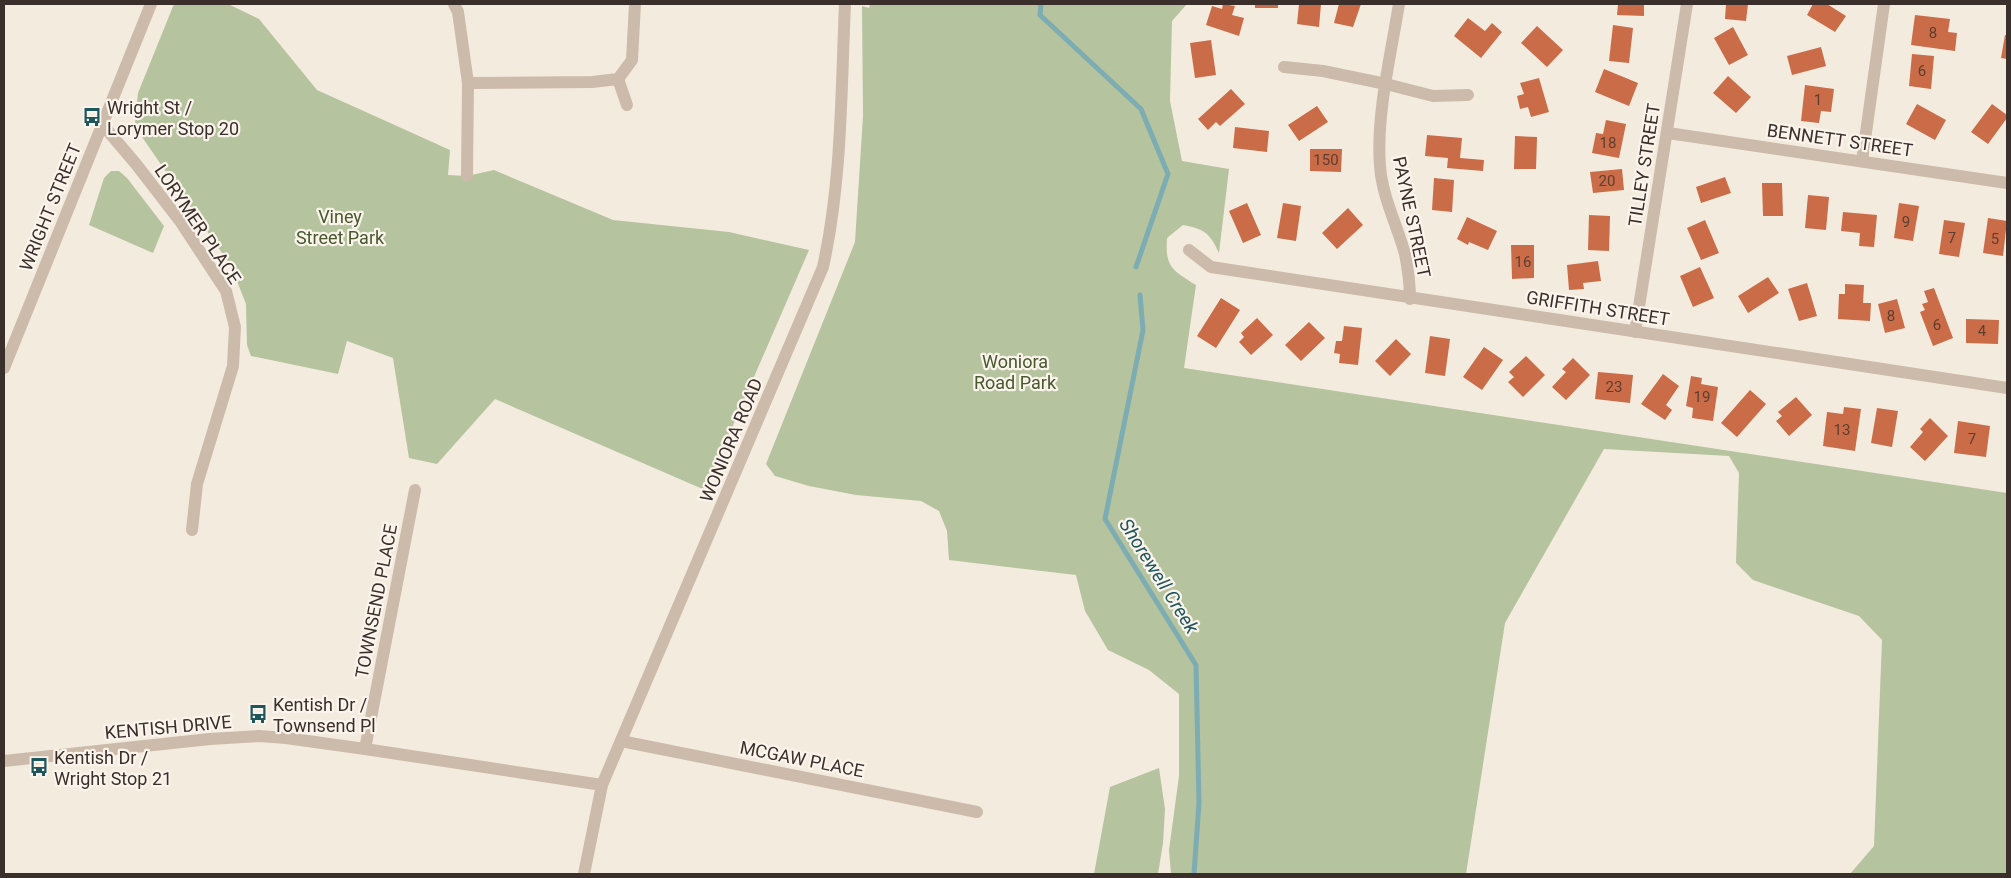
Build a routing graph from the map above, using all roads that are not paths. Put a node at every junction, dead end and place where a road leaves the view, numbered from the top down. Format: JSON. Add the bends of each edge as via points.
{"nodes":[{"id":1,"x":151,"y":4,"type":"edge"},
{"id":2,"x":454,"y":4,"type":"edge"},
{"id":3,"x":635,"y":4,"type":"edge"},
{"id":4,"x":845,"y":4,"type":"edge"},
{"id":5,"x":1398,"y":4,"type":"edge"},
{"id":6,"x":1687,"y":4,"type":"edge"},
{"id":7,"x":1884,"y":4,"type":"edge"},
{"id":8,"x":1284,"y":67,"type":"dead end"},
{"id":9,"x":618,"y":79,"type":"junction"},
{"id":10,"x":468,"y":83,"type":"junction"},
{"id":11,"x":1386,"y":84,"type":"junction"},
{"id":12,"x":1468,"y":95,"type":"dead end"},
{"id":13,"x":627,"y":105,"type":"dead end"},
{"id":14,"x":102,"y":124,"type":"junction"},
{"id":15,"x":1668,"y":133,"type":"junction"},
{"id":16,"x":1862,"y":161,"type":"junction"},
{"id":17,"x":467,"y":176,"type":"dead end"},
{"id":18,"x":2007,"y":183,"type":"edge"},
{"id":19,"x":1189,"y":250,"type":"dead end"},
{"id":20,"x":1410,"y":299,"type":"junction"},
{"id":21,"x":1636,"y":332,"type":"junction"},
{"id":22,"x":4,"y":368,"type":"edge"},
{"id":23,"x":2007,"y":388,"type":"edge"},
{"id":24,"x":414,"y":490,"type":"dead end"},
{"id":25,"x":192,"y":530,"type":"dead end"},
{"id":26,"x":621,"y":740,"type":"junction"},
{"id":27,"x":365,"y":749,"type":"junction"},
{"id":28,"x":4,"y":761,"type":"edge"},
{"id":29,"x":602,"y":785,"type":"junction"},
{"id":30,"x":977,"y":812,"type":"dead end"},
{"id":31,"x":584,"y":874,"type":"edge"}],
"edges":[{"from":1,"to":14,"type":"street","name":"WRIGHT STREET"},
{"from":2,"to":10,"type":"street","via":[[458,12]]},
{"from":3,"to":9,"type":"street","via":[[632,60]]},
{"from":4,"to":26,"type":"street","name":"WONIORA ROAD","via":[[837,174],[824,267]]},
{"from":5,"to":11,"type":"street","name":"PAYNE STREET"},
{"from":6,"to":15,"type":"street","name":"TILLEY STREET"},
{"from":7,"to":16,"type":"street"},
{"from":8,"to":11,"type":"street"},
{"from":9,"to":10,"type":"street"},
{"from":9,"to":13,"type":"street"},
{"from":10,"to":17,"type":"street"},
{"from":11,"to":12,"type":"street","via":[[1433,96]]},
{"from":11,"to":20,"type":"street","name":"PAYNE STREET","via":[[1380,167],[1404,252]]},
{"from":14,"to":22,"type":"street","name":"WRIGHT STREET"},
{"from":14,"to":25,"type":"street","name":"LORYMER PLACE","via":[[180,221],[226,292],[235,327],[233,366],[197,484]]},
{"from":15,"to":16,"type":"street","name":"BENNETT STREET"},
{"from":15,"to":21,"type":"street","name":"TILLEY STREET"},
{"from":16,"to":18,"type":"street","name":"BENNETT STREET"},
{"from":19,"to":20,"type":"street","name":"GRIFFITH STREET","via":[[1211,267]]},
{"from":20,"to":21,"type":"street","name":"GRIFFITH STREET"},
{"from":21,"to":23,"type":"street","name":"GRIFFITH STREET"},
{"from":24,"to":27,"type":"street","name":"TOWNSEND PLACE"},
{"from":26,"to":29,"type":"street","name":"WONIORA ROAD"},
{"from":26,"to":30,"type":"street","name":"MCGAW PLACE"},
{"from":27,"to":28,"type":"street","name":"KENTISH DRIVE","via":[[259,736]]},
{"from":27,"to":29,"type":"street","name":"KENTISH DRIVE"},
{"from":29,"to":31,"type":"street","name":"WONIORA ROAD"}]}
